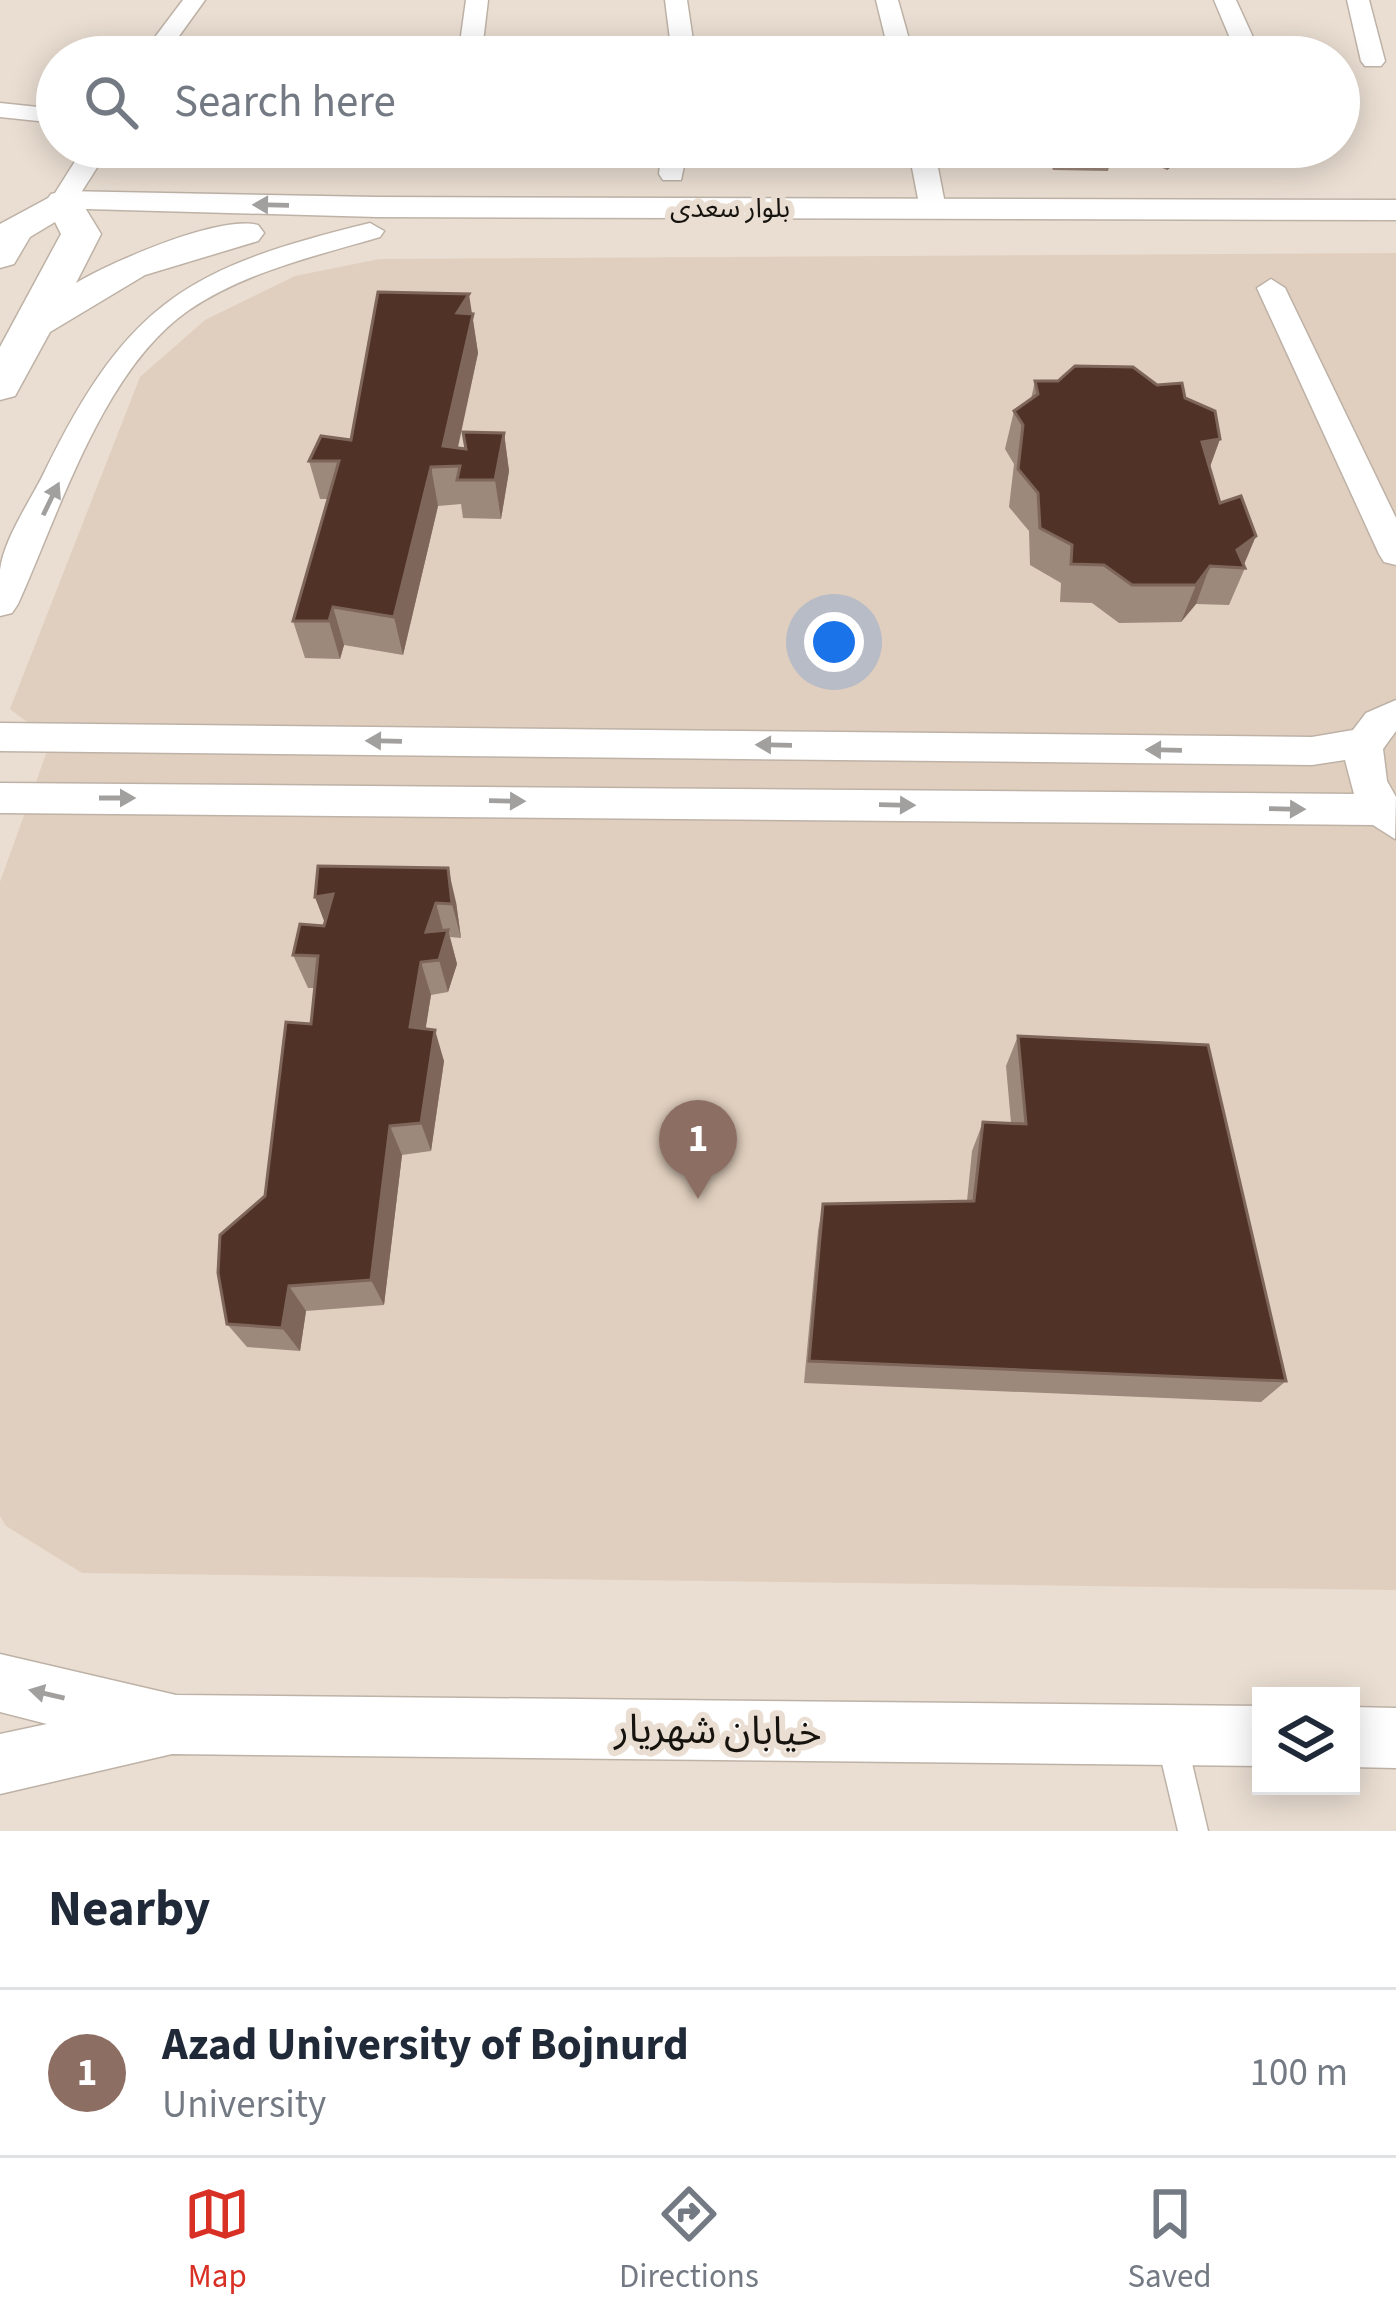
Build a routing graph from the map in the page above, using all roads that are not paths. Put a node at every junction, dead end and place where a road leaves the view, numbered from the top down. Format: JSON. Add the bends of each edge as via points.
{"nodes":[{"id":1,"x":194,"y":0,"type":"edge"},
{"id":2,"x":476,"y":0,"type":"edge"},
{"id":3,"x":676,"y":0,"type":"edge"},
{"id":4,"x":887,"y":0,"type":"edge"},
{"id":5,"x":1225,"y":0,"type":"edge"},
{"id":6,"x":1358,"y":0,"type":"edge"},
{"id":7,"x":167,"y":36,"type":"edge"},
{"id":8,"x":472,"y":36,"type":"edge"},
{"id":9,"x":681,"y":36,"type":"edge"},
{"id":10,"x":896,"y":36,"type":"edge"},
{"id":11,"x":1241,"y":36,"type":"edge"},
{"id":12,"x":1384,"y":61,"type":"edge"},
{"id":13,"x":0,"y":110,"type":"edge"},
{"id":14,"x":36,"y":114,"type":"edge"},
{"id":15,"x":90,"y":168,"type":"edge"},
{"id":16,"x":925,"y":168,"type":"edge"},
{"id":17,"x":933,"y":209,"type":"junction"},
{"id":18,"x":1396,"y":210,"type":"edge"},
{"id":19,"x":72,"y":218,"type":"junction"},
{"id":20,"x":4,"y":227,"type":"edge"},
{"id":21,"x":370,"y":231,"type":"junction"},
{"id":22,"x":244,"y":233,"type":"junction"},
{"id":23,"x":1396,"y":235,"type":"edge"},
{"id":24,"x":1271,"y":287,"type":"dead end"},
{"id":25,"x":31,"y":326,"type":"junction"},
{"id":26,"x":0,"y":387,"type":"edge"},
{"id":27,"x":1396,"y":554,"type":"edge"},
{"id":28,"x":0,"y":604,"type":"edge"},
{"id":29,"x":1396,"y":714,"type":"edge"},
{"id":30,"x":0,"y":737,"type":"edge"},
{"id":31,"x":1364,"y":742,"type":"junction"},
{"id":32,"x":0,"y":798,"type":"edge"},
{"id":33,"x":1388,"y":817,"type":"edge"},
{"id":34,"x":0,"y":1683,"type":"edge"},
{"id":35,"x":176,"y":1725,"type":"junction"},
{"id":36,"x":1171,"y":1736,"type":"junction"},
{"id":37,"x":1252,"y":1736,"type":"edge"},
{"id":38,"x":1360,"y":1737,"type":"edge"},
{"id":39,"x":1396,"y":1738,"type":"edge"},
{"id":40,"x":0,"y":1764,"type":"edge"},
{"id":41,"x":1193,"y":1831,"type":"edge"}],
"edges":[{"from":1,"to":7,"type":"street"},
{"from":2,"to":8,"type":"street"},
{"from":3,"to":9,"type":"street"},
{"from":4,"to":10,"type":"street"},
{"from":5,"to":11,"type":"street"},
{"from":6,"to":12,"type":"street"},
{"from":13,"to":14,"type":"street"},
{"from":15,"to":19,"type":"street"},
{"from":16,"to":17,"type":"street"},
{"from":17,"to":18,"type":"street","name":"بلوار سعدی"},
{"from":17,"to":19,"type":"street","name":"بلوار سعدی","one_way":true},
{"from":19,"to":20,"type":"main road"},
{"from":19,"to":22,"type":"street","name":"بلوار سعدی"},
{"from":19,"to":25,"type":"main road"},
{"from":21,"to":22,"type":"street","name":"بلوار سعدی"},
{"from":21,"to":23,"type":"street","name":"بلوار سعدی"},
{"from":28,"to":21,"type":"street","one_way":true,"via":[[112,373],[159,320],[226,279]]},
{"from":22,"to":25,"type":"main road","via":[[130,267]]},
{"from":24,"to":27,"type":"street"},
{"from":25,"to":26,"type":"main road"},
{"from":29,"to":31,"type":"street"},
{"from":31,"to":30,"type":"street","one_way":true,"via":[[1312,752]]},
{"from":31,"to":33,"type":"street","via":[[1363,775]]},
{"from":32,"to":33,"type":"street","one_way":true},
{"from":35,"to":34,"type":"street","one_way":true},
{"from":35,"to":36,"type":"street","name":"خیابان شهریار"},
{"from":35,"to":40,"type":"street"},
{"from":36,"to":37,"type":"street","name":"خیابان شهریار"},
{"from":36,"to":41,"type":"lane"},
{"from":38,"to":39,"type":"street"}]}
